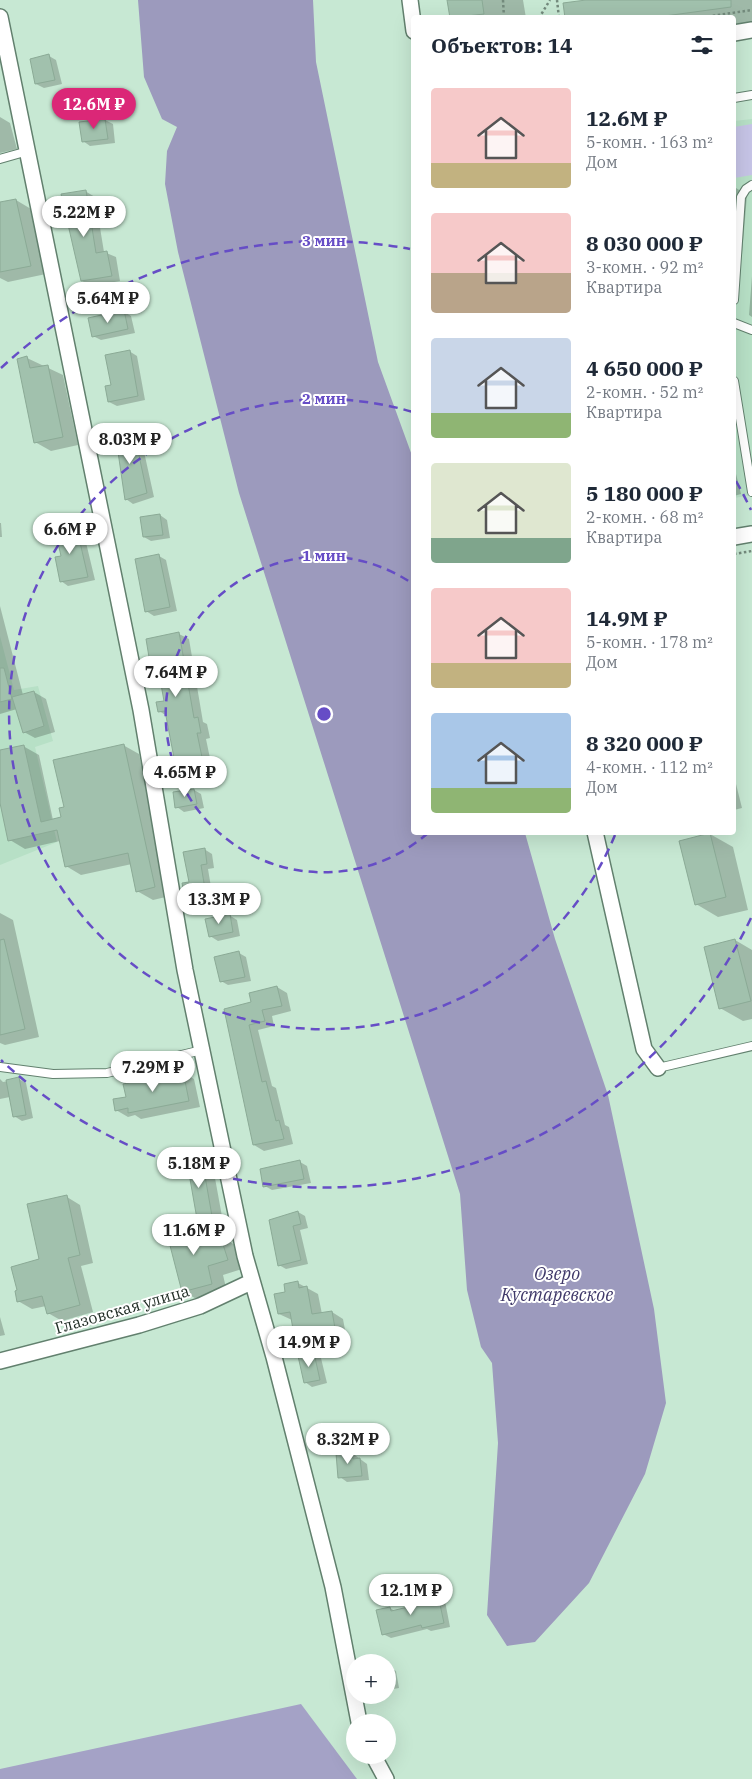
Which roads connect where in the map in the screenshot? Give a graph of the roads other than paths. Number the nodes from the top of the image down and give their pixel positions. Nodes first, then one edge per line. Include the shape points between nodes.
1 (410, 0) edge
2 (412, 15) edge
3 (0, 17) edge
4 (752, 30) edge
5 (736, 33) edge
6 (752, 96) edge
7 (736, 98) edge
8 (28, 151) junction
9 (0, 159) edge
10 (752, 185) edge
11 (736, 274) edge
12 (736, 324) edge
13 (752, 330) edge
14 (736, 393) edge
15 (752, 492) edge
16 (752, 534) edge
17 (736, 537) edge
18 (596, 835) edge
19 (752, 1046) edge
20 (202, 1050) junction
21 (0, 1066) edge
22 (658, 1068) joint
23 (251, 1282) junction
24 (0, 1361) edge
25 (357, 1714) edge
26 (378, 1764) edge
27 (386, 1779) edge

1 - 2 street
3 - 8 street
4 - 5 street
6 - 7 lane
8 - 9 lane
8 - 20 street via 141,710 185,970
10 - 11 lane via 742,197
12 - 13 lane
14 - 15 lane
16 - 17 street
18 - 22 street via 644,1049
19 - 22 lane
20 - 21 lane via 107,1073 53,1074
20 - 23 street
23 - 24 street, Глазовская улица via 200,1306
23 - 25 street via 274,1357 333,1587
26 - 27 street

